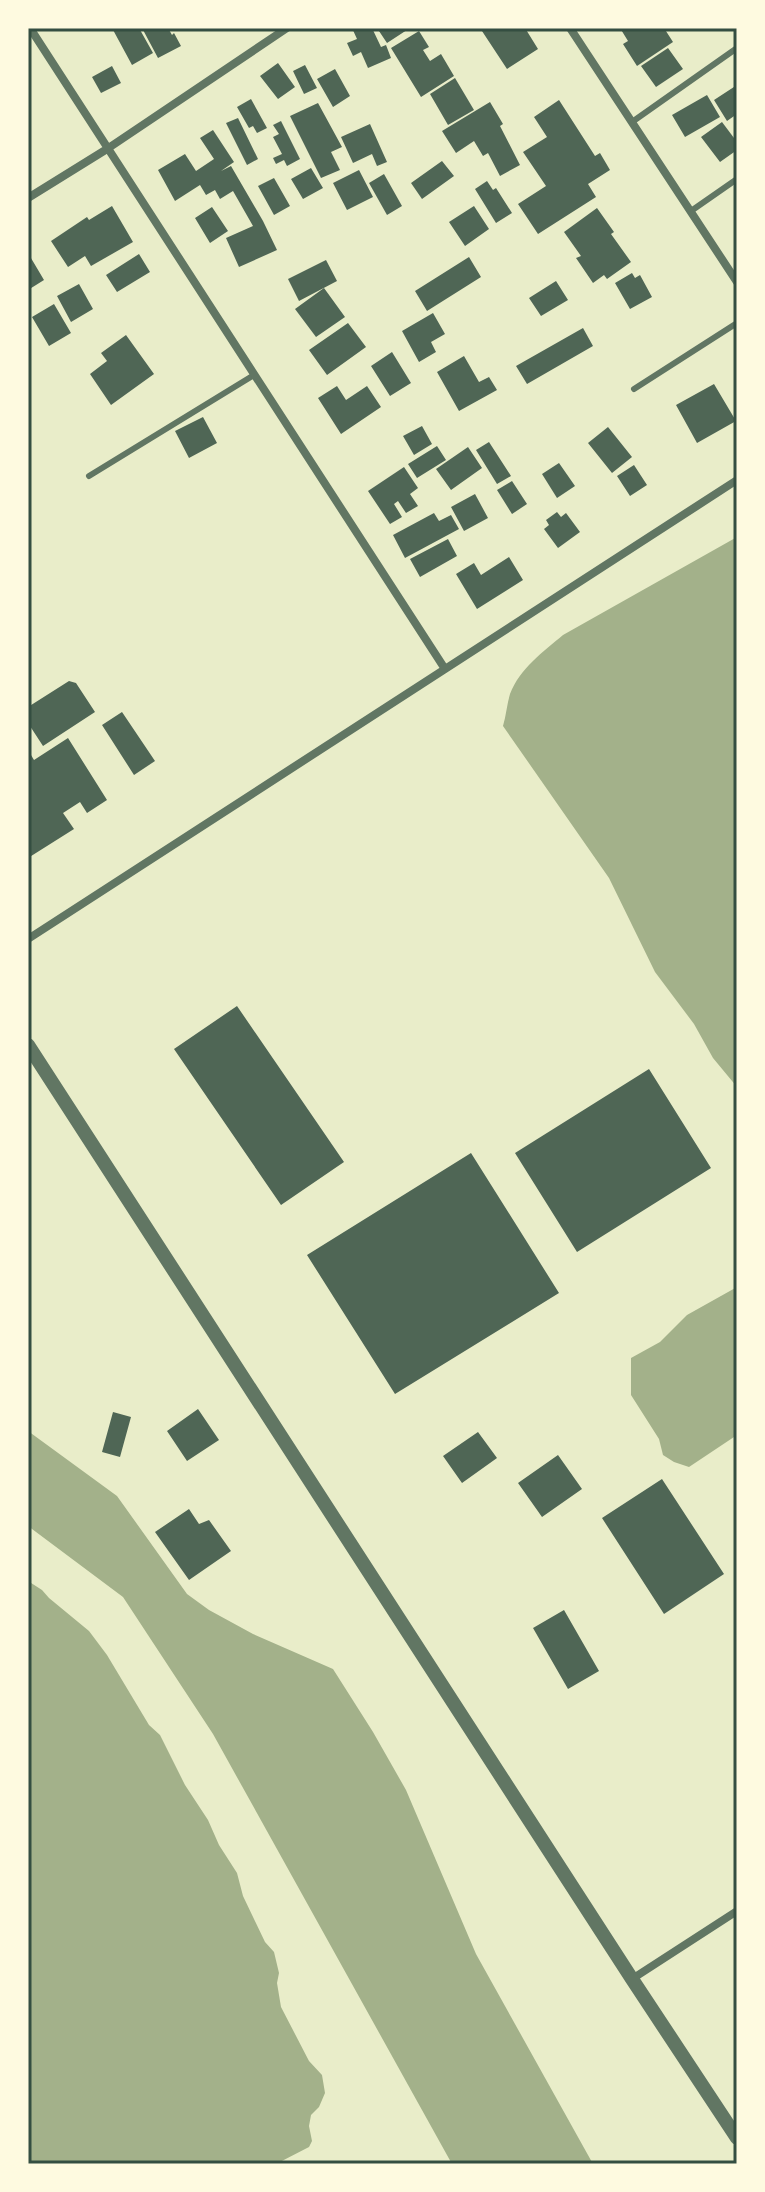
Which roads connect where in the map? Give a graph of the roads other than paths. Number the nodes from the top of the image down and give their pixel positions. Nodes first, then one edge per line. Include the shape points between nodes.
1 (30, 28) edge
2 (287, 28) edge
3 (570, 28) edge
4 (737, 48) edge
5 (632, 122) junction
6 (107, 149) junction
7 (737, 179) edge
8 (28, 198) edge
9 (691, 211) junction
10 (737, 282) edge
11 (737, 323) edge
12 (254, 375) junction
13 (634, 389) dead end
14 (89, 476) dead end
15 (737, 480) edge
16 (445, 669) junction
17 (28, 939) edge
18 (28, 1045) edge
19 (737, 1911) edge
20 (632, 1979) junction
21 (737, 2138) edge

1 - 6 street
2 - 6 street
3 - 5 street
4 - 5 lane
5 - 9 street
6 - 8 street
6 - 12 street
7 - 9 lane
9 - 10 street
11 - 13 lane
12 - 14 lane
12 - 16 street
15 - 16 street
16 - 17 street
18 - 20 street
19 - 20 street
20 - 21 street

